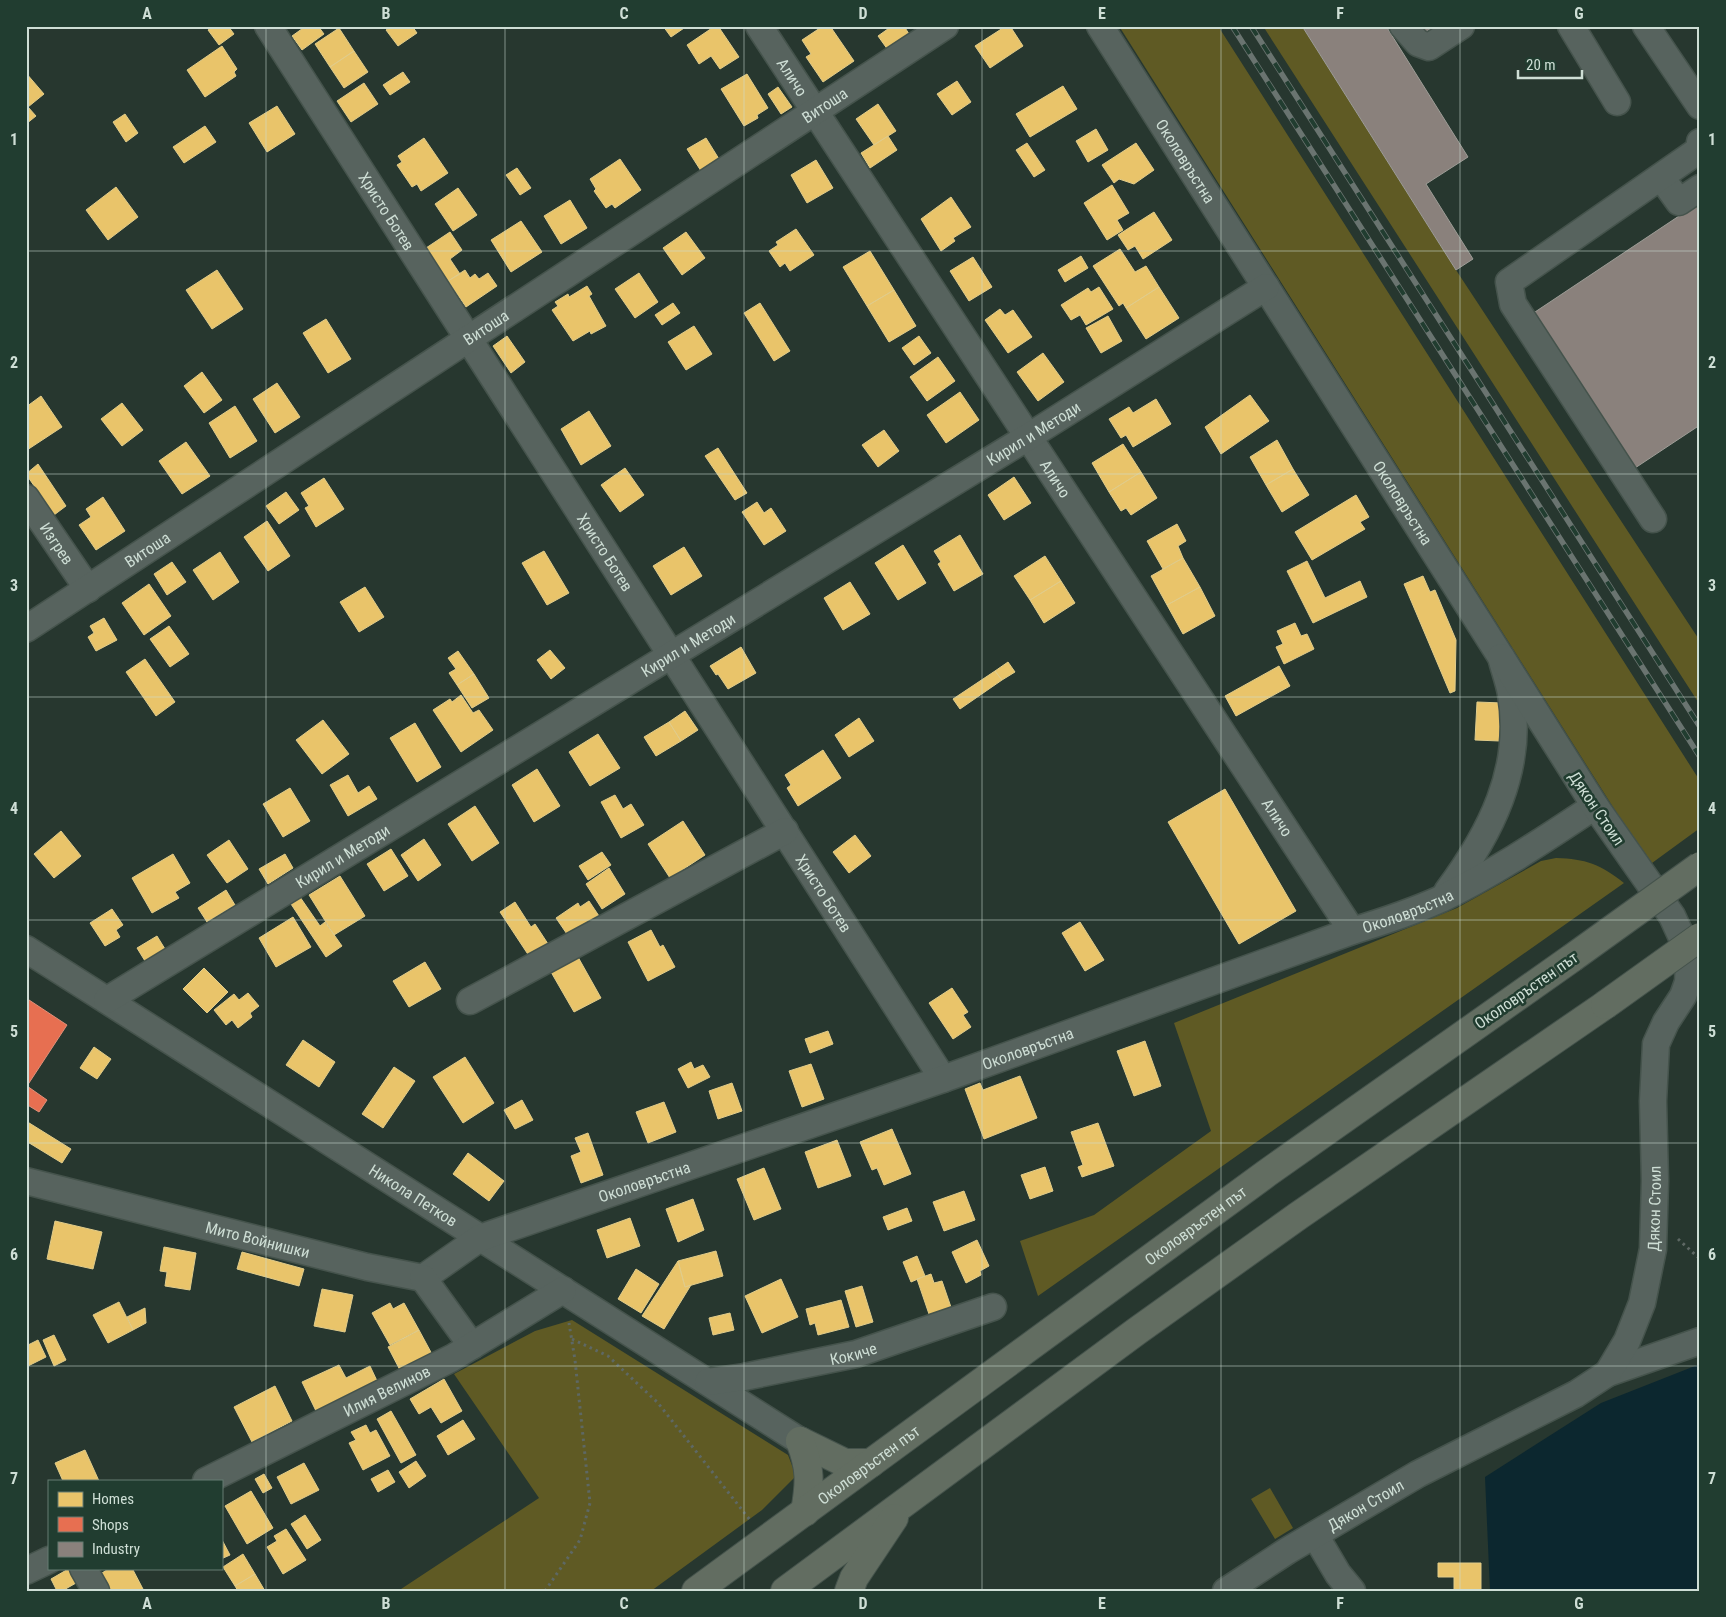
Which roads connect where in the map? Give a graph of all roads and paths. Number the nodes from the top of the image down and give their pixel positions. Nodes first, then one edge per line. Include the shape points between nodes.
1 (268, 26) edge
2 (758, 26) edge
3 (945, 26) edge
4 (1100, 26) edge
5 (1403, 26) edge
6 (1461, 26) edge
7 (1571, 26) edge
8 (1646, 26) edge
9 (1617, 102) dead end
10 (1700, 106) edge
11 (814, 114) junction
12 (1700, 142) edge
13 (1661, 177) junction
14 (1700, 188) edge
15 (1266, 286) junction
16 (468, 340) junction
17 (1028, 437) junction
18 (26, 498) edge
19 (1653, 519) dead end
20 (88, 589) junction
21 (26, 629) edge
22 (671, 654) junction
23 (1501, 657) junction
24 (1594, 806) junction
25 (785, 831) junction
26 (1700, 866) edge
27 (1442, 898) junction
28 (1352, 931) junction
29 (1700, 937) edge
30 (26, 949) edge
31 (107, 1000) junction
32 (470, 1001) dead end
33 (943, 1079) junction
34 (26, 1181) edge
35 (480, 1238) junction
36 (423, 1278) junction
37 (563, 1290) junction
38 (993, 1307) dead end
39 (572, 1338) junction
40 (1700, 1341) edge
41 (472, 1346) junction
42 (1608, 1373) junction
43 (708, 1382) junction
44 (800, 1442) junction
45 (871, 1462) junction
46 (208, 1480) edge
47 (904, 1502) junction
48 (805, 1512) junction
49 (750, 1520) dead end
50 (1315, 1535) junction
51 (48, 1560) edge
52 (84, 1570) edge
53 (26, 1571) edge
54 (96, 1591) edge
55 (545, 1591) edge
56 (696, 1591) edge
57 (785, 1591) edge
58 (849, 1591) edge
59 (1226, 1591) edge
60 (1352, 1591) edge

1 - 16 street, Христо Ботев
2 - 11 street, Аличо
3 - 11 street, Витоша
4 - 15 street, Околовръстна
5 - 6 street via 1418,43 1429,47
7 - 9 street
8 - 10 street
11 - 16 street, Витоша
11 - 17 street, Аличо
12 - 13 street via 1699,150
13 - 14 street via 1679,202
13 - 19 street via 1509,282 1513,304
15 - 17 street, Кирил и Методи
15 - 23 street, Околовръстна
16 - 20 street, Витоша
16 - 22 street, Христо Ботев
17 - 22 street, Кирил и Методи
17 - 28 street, Аличо
18 - 20 street, Изгрев
20 - 21 street, Витоша
22 - 25 street, Христо Ботев
22 - 31 street, Кирил и Методи
23 - 24 street, Дякон Стоил
23 - 27 street, Околовръстна via 1511,694 1513,726 1503,797 1489,829
24 - 27 street via 1486,875
24 - 42 street, Дякон Стоил via 1672,916 1689,963 1683,996 1656,1044 1653,1248 1642,1303 1627,1341
25 - 32 street
25 - 33 street, Христо Ботев
26 - 45 highway, Околовръстен път, bridge via 1267,1173
27 - 28 street, Околовръстна via 1401,916
28 - 33 street, Околовръстна
29 - 47 highway, bridge via 1282,1228
30 - 31 street, Никола Петков
31 - 35 street, Никола Петков
33 - 35 street, Околовръстна
34 - 36 street, Мито Войнишки via 367,1267
35 - 36 street
35 - 37 street, Никола Петков
36 - 41 street
37 - 39 path
37 - 41 street, Илия Велинов
37 - 43 street, Никола Петков
38 - 43 street, Кокиче via 856,1354
39 - 49 path via 608,1356 658,1403
39 - 55 path via 590,1502 580,1540
40 - 42 street
41 - 46 street, Илия Велинов
42 - 50 street, Дякон Стоил via 1576,1394 1418,1474
43 - 44 street, Никола Петков
44 - 45 highway via 845,1463
44 - 48 highway via 808,1461 810,1479
45 - 48 highway, Околовръстен път
47 - 57 highway
47 - 58 highway via 854,1578
48 - 56 highway, Околовръстен път
50 - 59 street, Дякон Стоил
50 - 60 street
51 - 53 street
52 - 54 street

